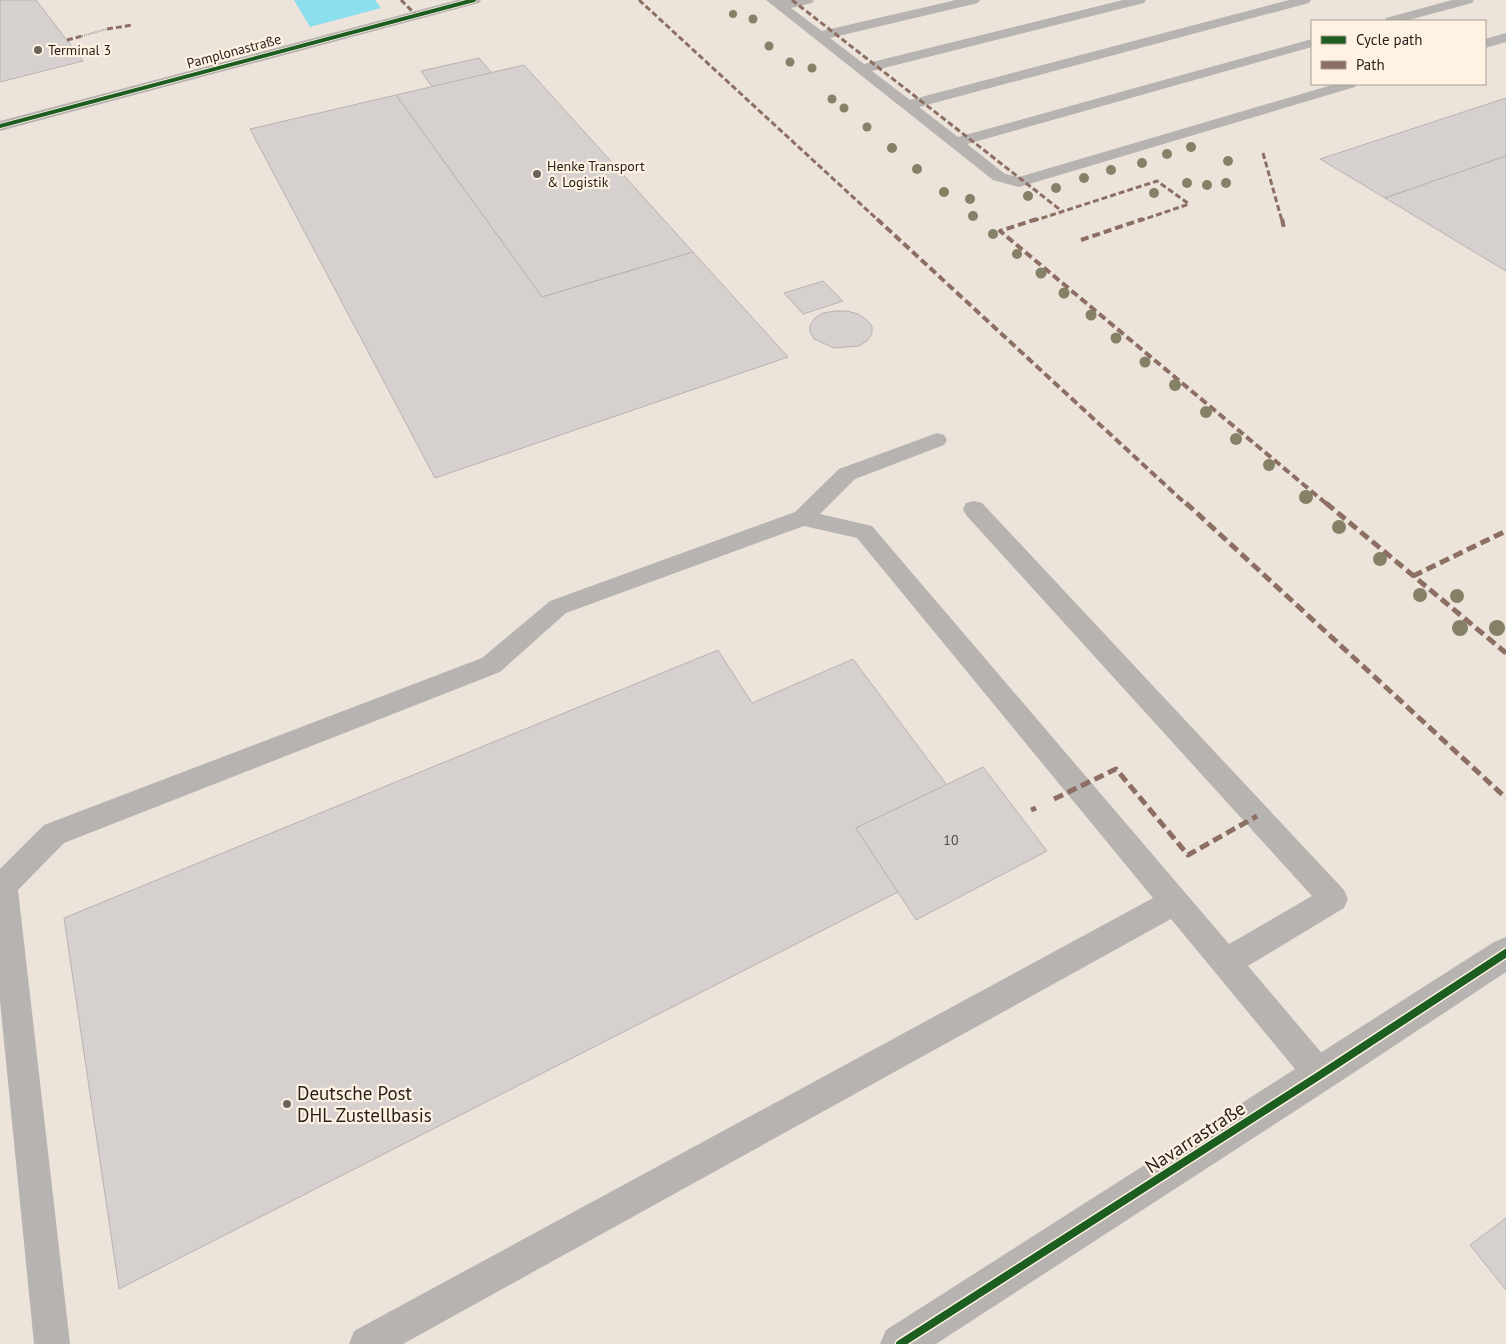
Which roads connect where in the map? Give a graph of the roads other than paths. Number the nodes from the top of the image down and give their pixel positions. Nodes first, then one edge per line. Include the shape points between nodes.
1 (474, 0) edge
2 (807, 0) edge
3 (973, 0) edge
4 (1139, 0) edge
5 (1304, 0) edge
6 (1467, 0) edge
7 (777, 3) edge
8 (1395, 20) edge
9 (819, 36) junction
10 (1506, 37) edge
11 (1311, 43) edge
12 (1486, 44) edge
13 (861, 69) junction
14 (1347, 85) edge
15 (907, 105) junction
16 (0, 126) edge
17 (957, 142) junction
18 (937, 440) dead end
19 (974, 509) dead end
20 (804, 518) junction
21 (1180, 909) junction
22 (1506, 953) edge
23 (1225, 963) junction
24 (1320, 1075) junction
25 (52, 1344) edge
26 (367, 1344) edge
27 (900, 1344) edge

1 - 16 street, Pamplonastraße
2 - 7 lane
3 - 9 lane
4 - 13 lane
5 - 15 lane
6 - 8 lane
7 - 9 lane
9 - 13 lane
10 - 12 lane
11 - 17 lane
13 - 15 lane
14 - 17 lane via 1019,182 1000,177
15 - 17 lane
18 - 20 lane via 846,474
19 - 23 lane via 1334,899
20 - 21 lane via 864,532
20 - 25 lane via 558,607 491,665 54,834 3,885
21 - 23 lane
21 - 26 lane
22 - 24 street, Navarrastraße
23 - 24 lane
24 - 27 street, Navarrastraße

